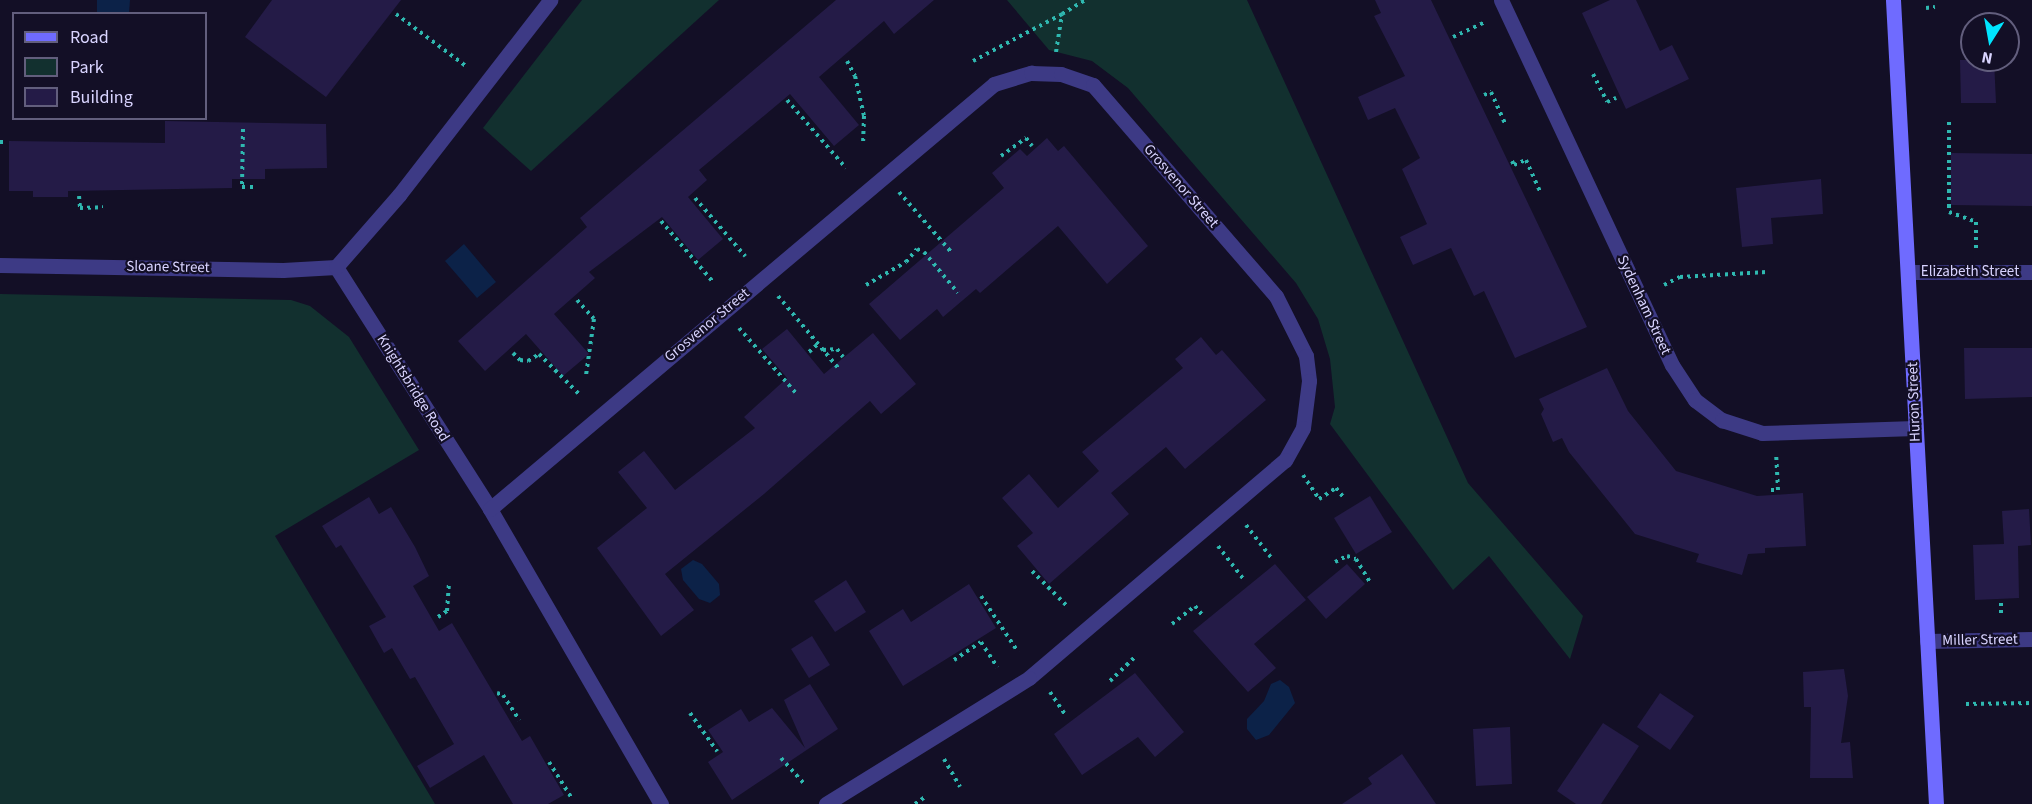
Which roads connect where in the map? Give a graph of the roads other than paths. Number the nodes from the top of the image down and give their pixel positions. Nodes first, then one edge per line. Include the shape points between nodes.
1 (550, 0) edge
2 (1501, 0) edge
3 (1893, 0) edge
4 (0, 265) edge
5 (336, 267) junction
6 (1909, 272) junction
7 (2032, 272) edge
8 (1915, 428) junction
9 (489, 509) junction
10 (2032, 639) edge
11 (1927, 641) junction
12 (661, 804) edge
13 (826, 804) edge
14 (1936, 804) edge

1 - 5 street via 399,195
2 - 8 street, Sydenham Street via 1672,365 1695,400 1722,420 1762,433
3 - 6 main road, Huron Street
4 - 5 street, Sloane Street via 283,270
5 - 9 street, Knightsbridge Road
6 - 7 street, Elizabeth Street
6 - 8 main road, Huron Street
8 - 11 main road, Huron Street
9 - 12 street, Knightsbridge Road
9 - 13 street, Grosvenor Street via 994,84 1011,76 1053,74 1094,85 1276,296 1306,356 1309,381 1303,428 1285,460 1029,678
10 - 11 street, Miller Street
11 - 14 main road, Huron Street

